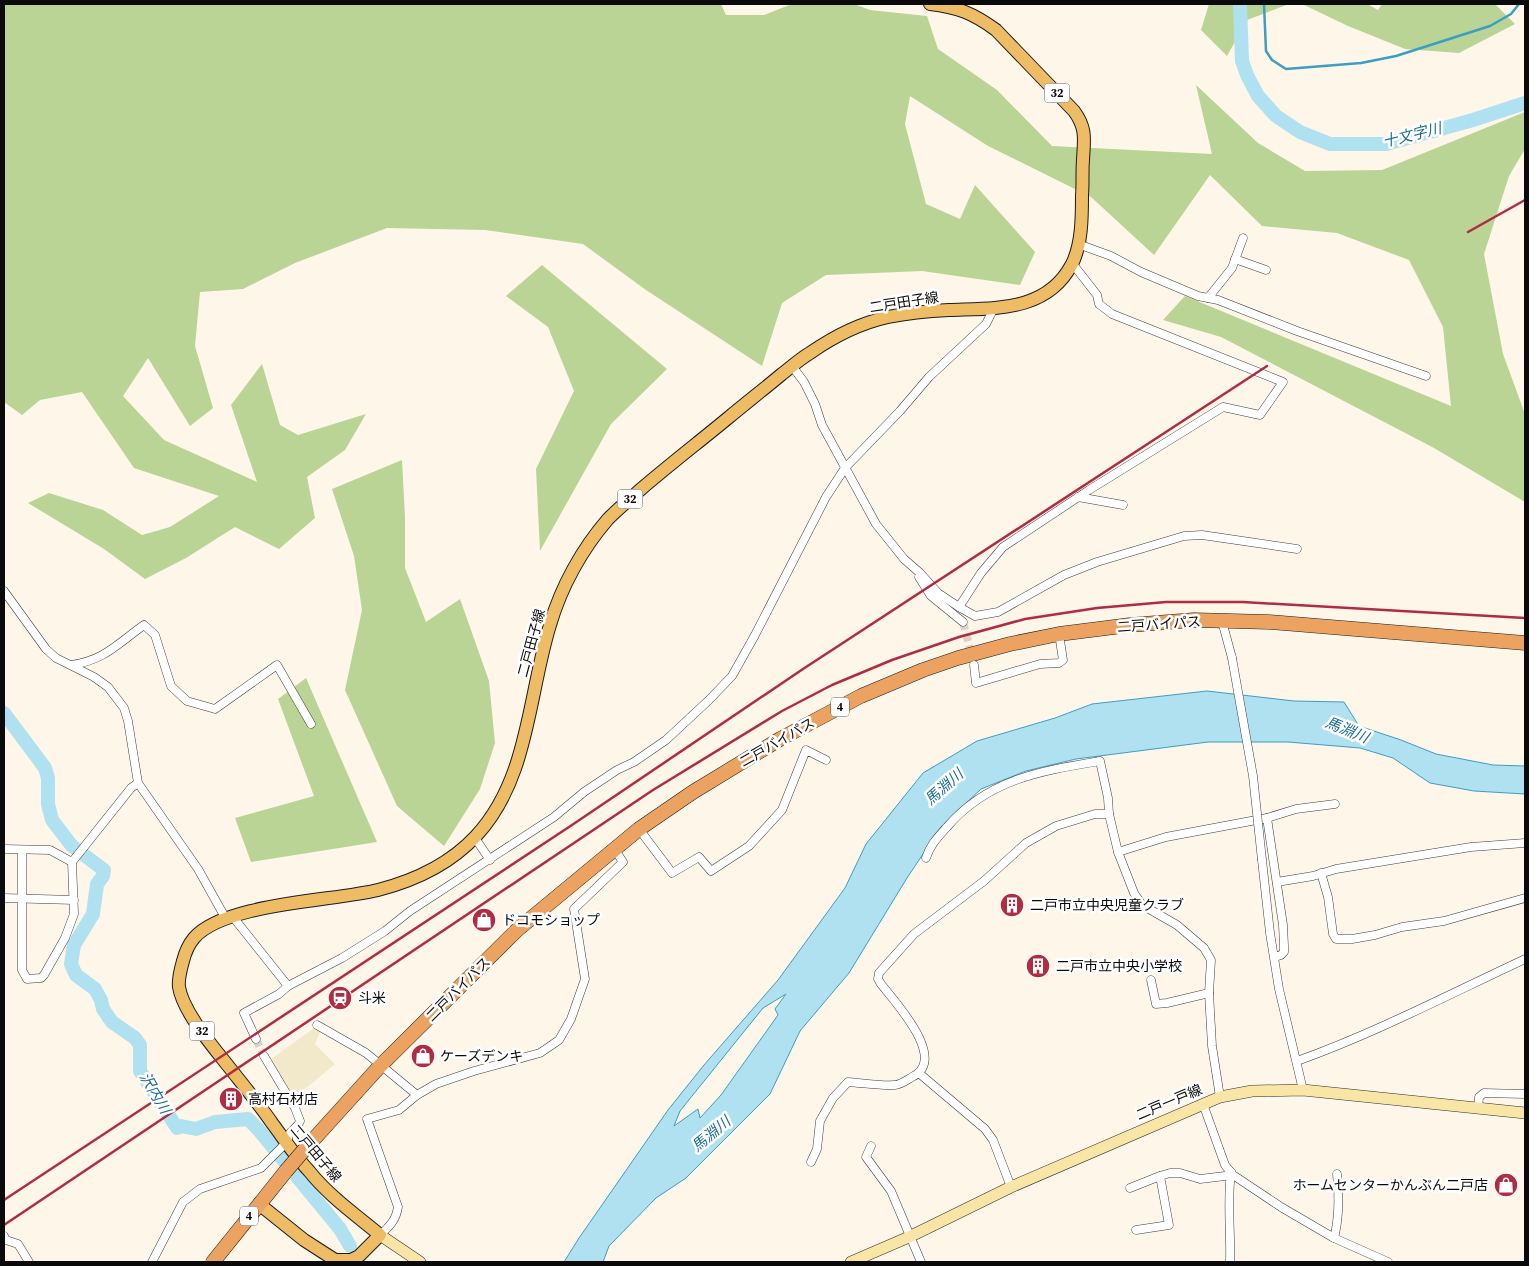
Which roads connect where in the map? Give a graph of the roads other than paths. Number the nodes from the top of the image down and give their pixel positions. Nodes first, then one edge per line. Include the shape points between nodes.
1 (930, 4) edge
2 (1243, 238) dead end
3 (1078, 244) junction
4 (1235, 259) junction
5 (1072, 263) junction
6 (1266, 270) dead end
7 (1208, 298) junction
8 (994, 308) junction
9 (792, 366) junction
10 (1426, 376) dead end
11 (845, 468) junction
12 (1078, 497) junction
13 (1124, 506) dead end
14 (1297, 549) dead end
15 (912, 567) junction
16 (4, 591) edge
17 (959, 607) junction
18 (1222, 621) junction
19 (963, 622) tunnel mouth
20 (1059, 634) junction
21 (1525, 643) edge
22 (71, 665) junction
23 (974, 665) tunnel mouth
24 (310, 724) dead end
25 (826, 760) dead end
26 (138, 783) junction
27 (1335, 804) dead end
28 (1108, 814) junction
29 (1267, 818) junction
30 (639, 829) junction
31 (475, 838) junction
32 (1525, 843) edge
33 (4, 849) edge
34 (22, 850) junction
35 (614, 850) junction
36 (1118, 852) junction
37 (926, 858) dead end
38 (490, 860) junction
39 (72, 861) junction
40 (1322, 873) junction
41 (1277, 882) junction
42 (4, 898) edge
43 (1525, 898) edge
44 (23, 899) junction
45 (74, 900) junction
46 (230, 918) junction
47 (1275, 957) junction
48 (1525, 959) edge
49 (1152, 980) dead end
50 (288, 986) junction
51 (1209, 993) junction
52 (317, 1025) dead end
53 (256, 1039) tunnel mouth
54 (264, 1056) tunnel mouth
55 (1297, 1061) junction
56 (380, 1066) junction
57 (920, 1074) junction
58 (1303, 1090) junction
59 (1525, 1094) edge
60 (417, 1095) junction
61 (1220, 1097) junction
62 (1203, 1104) junction
63 (1478, 1109) junction
64 (1525, 1113) edge
65 (286, 1143) junction
66 (871, 1146) dead end
67 (811, 1162) dead end
68 (1231, 1172) junction
69 (1337, 1174) dead end
70 (1160, 1176) junction
71 (1011, 1187) junction
72 (1130, 1188) dead end
73 (260, 1204) junction
74 (1136, 1230) dead end
75 (380, 1235) junction
76 (4, 1236) edge
77 (909, 1237) junction
78 (1334, 1238) junction
79 (1367, 1258) edge
80 (29, 1262) edge
81 (152, 1262) edge
82 (213, 1262) edge
83 (420, 1262) edge
84 (851, 1262) edge
85 (921, 1262) edge
86 (1230, 1262) edge
87 (1388, 1262) edge

1 - 3 main road, 二戸田子線 / 32 via 962,9 996,30 1081,121 1085,139
2 - 4 street
3 - 5 main road, 二戸田子線 / 32
3 - 7 street via 1170,285
4 - 6 street
4 - 7 street via 1232,268
5 - 8 main road, 二戸田子線 / 32 via 1059,282 1044,295 1029,302
5 - 12 street via 1097,295 1099,304 1112,314 1283,382 1260,415 1223,408
7 - 10 street
8 - 9 main road, 二戸田子線 / 32 via 886,317 836,337
8 - 11 street via 986,324 929,377
9 - 11 street via 808,390
9 - 31 main road, 二戸田子線 / 32 via 678,457 611,516 596,534 558,602 523,742 507,790
11 - 15 street via 876,524
11 - 38 street via 826,497 732,676 666,740 584,792 554,817
12 - 13 street
12 - 17 street via 1003,548 981,573
14 - 17 street via 1202,535 1184,536 1064,575 998,612 976,616
15 - 17 street via 938,593
15 - 19 street via 931,596
16 - 22 street via 46,649
18 - 20 highway, 二戸バイパス / 4 via 1130,625
18 - 21 highway, 二戸バイパス / 4
18 - 47 street, bridge via 1232,658 1253,776
20 - 23 street via 1063,660 1059,663 1040,664 976,683
20 - 30 highway, 二戸バイパス / 4 via 958,658 861,696 772,743
22 - 24 street via 98,659 144,625 155,635 171,686 187,701 215,709 277,665
22 - 26 street via 108,687 124,708
25 - 30 street via 806,750 782,810 749,846 711,871 699,857 672,873
26 - 39 street
26 - 46 street
27 - 29 street
28 - 36 street
28 - 37 street via 1100,761 1055,768 1005,783 981,796 954,818 930,847
28 - 57 street via 1095,814 1056,826 1026,843 984,881 914,934 878,973 881,984 919,1037 924,1067
29 - 36 street via 1166,837
29 - 41 street
30 - 35 highway, 二戸バイパス / 4
31 - 38 street
31 - 46 main road, 二戸田子線 / 32 via 432,870 404,883
32 - 40 street via 1471,847 1336,868
33 - 34 street
34 - 39 street via 50,850
34 - 44 street
35 - 56 highway, 二戸バイパス / 4 via 517,930
35 - 60 street via 623,862 574,909 585,979 571,1019 559,1040 540,1053 474,1071 436,1084
36 - 51 street via 1142,905 1177,925 1208,954 1211,960
38 - 50 street via 342,958
39 - 45 street
40 - 41 street
40 - 43 street via 1336,939 1352,939 1444,921
41 - 47 street via 1284,952
42 - 44 street
44 - 45 street
44 - 45 street via 22,970 27,979 44,975 65,938 74,914
46 - 50 street
46 - 65 main road, 二戸田子線 / 32 via 194,938 181,966 179,987 187,1007 208,1040
47 - 55 street
48 - 55 street via 1346,1042
49 - 51 street via 1156,1004
50 - 53 street via 244,1013
51 - 61 street via 1212,1046
52 - 56 street via 366,1053
54 - 65 street via 300,1121
55 - 58 street
56 - 60 street
56 - 73 highway, 二戸バイパス / 4, bridge
57 - 67 street via 896,1085 848,1082 833,1098 820,1121 817,1149
57 - 71 street via 985,1130 993,1140
58 - 61 main road, 二戸一戸線
58 - 63 main road, 二戸一戸線
59 - 63 street via 1484,1093 1479,1097
60 - 75 street via 399,1110 367,1119 398,1208 392,1224
61 - 62 main road, 二戸一戸線
62 - 68 street via 1225,1165
62 - 71 main road, 二戸一戸線
63 - 64 main road, 二戸一戸線
65 - 75 main road, 二戸田子線 / 32 via 311,1175
65 - 81 street via 261,1168 192,1194 183,1202
66 - 77 street via 866,1157 891,1191
68 - 70 street via 1225,1176 1200,1179 1180,1173
68 - 78 street
68 - 86 street
69 - 78 street
70 - 72 street
70 - 74 street via 1169,1225
71 - 77 main road, 二戸一戸線
73 - 75 main road via 304,1240 335,1260 359,1256
73 - 82 highway, 二戸バイパス / 4
75 - 83 main road
76 - 80 street via 18,1244
77 - 84 main road, 二戸一戸線
77 - 85 street
78 - 79 street
79 - 87 street

